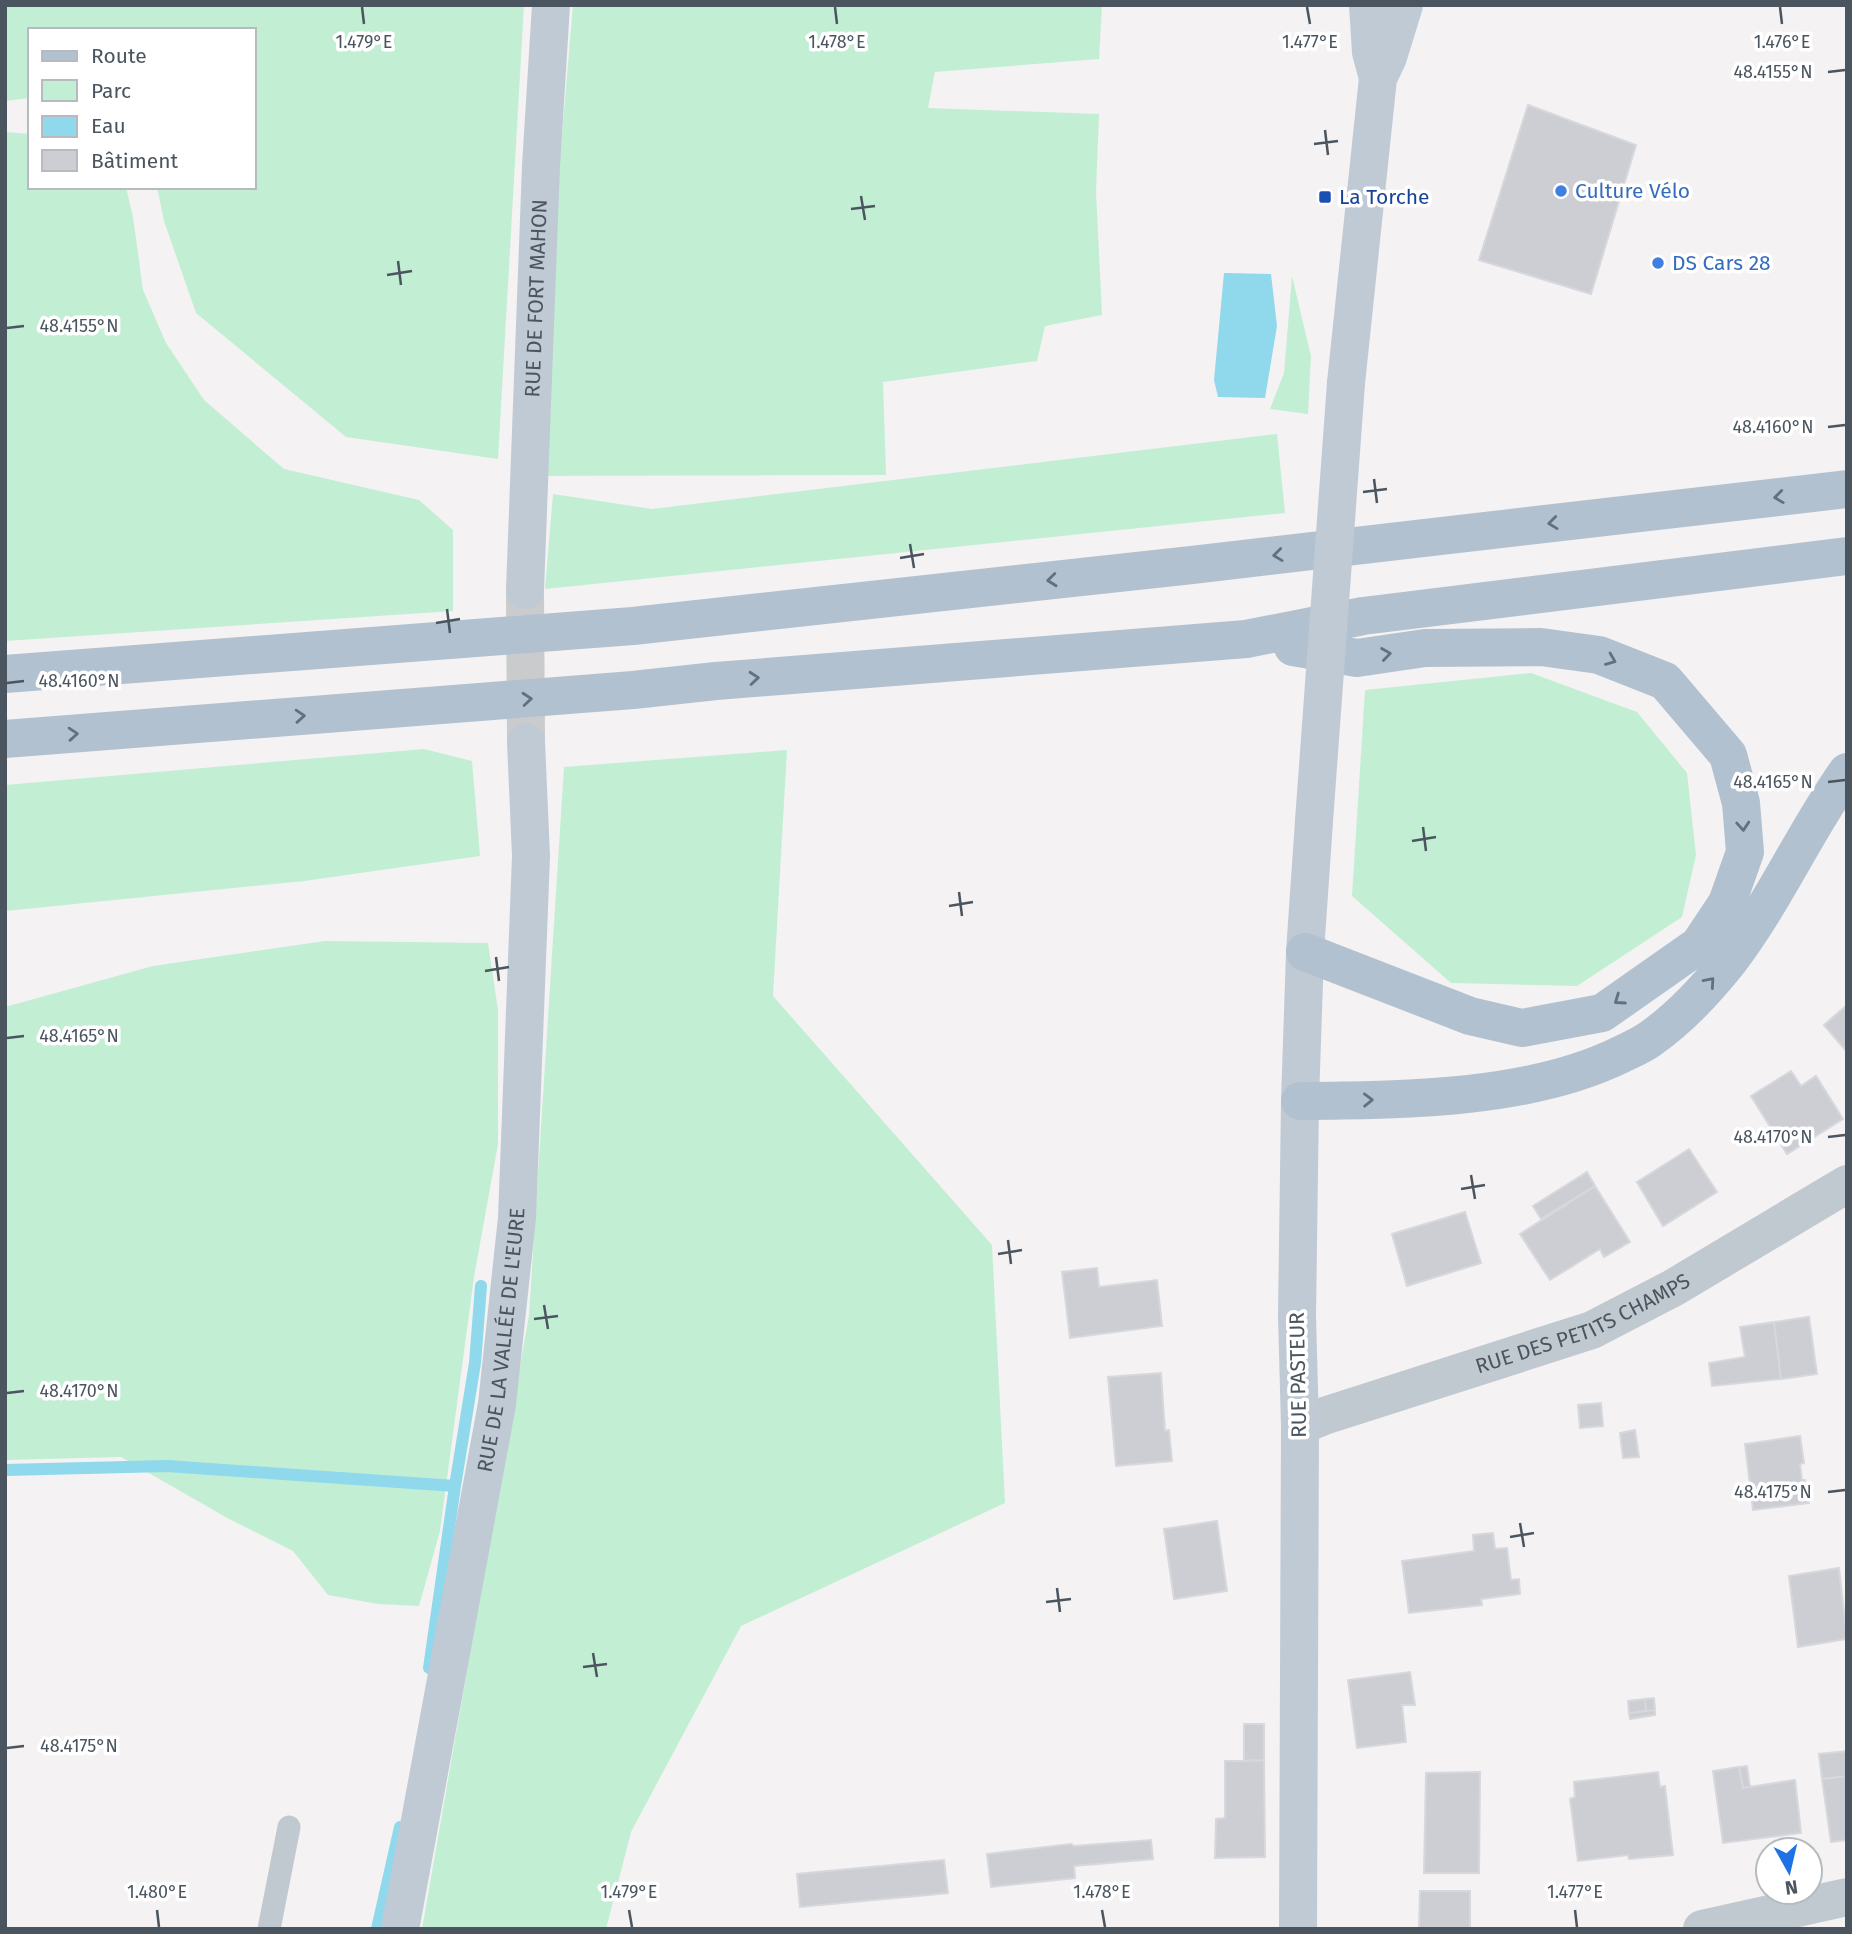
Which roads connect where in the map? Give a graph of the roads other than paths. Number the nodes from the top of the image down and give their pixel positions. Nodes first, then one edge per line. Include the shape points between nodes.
1 (551, 5) edge
2 (1368, 5) edge
3 (1404, 5) edge
4 (1378, 78) junction
5 (1847, 489) edge
6 (1847, 556) edge
7 (525, 590) tunnel mouth
8 (1246, 639) junction
9 (5, 674) edge
10 (5, 739) edge
11 (526, 742) tunnel mouth
12 (1847, 772) edge
13 (1304, 952) junction
14 (1300, 1101) junction
15 (1847, 1184) edge
16 (1300, 1426) junction
17 (289, 1827) dead end
18 (1847, 1898) edge
19 (270, 1929) edge
20 (400, 1929) edge
21 (1298, 1929) edge
22 (1702, 1929) edge

1 - 7 street, RUE DE FORT MAHON
2 - 4 street
3 - 4 street
4 - 13 street, RUE PASTEUR, bridge via 1346,383
5 -> 9 main road via 633,626
6 - 8 main road via 1363,616
10 -> 8 main road
8 -> 13 main road via 1357,658 1425,648 1541,647 1599,655 1665,681 1728,755 1741,803 1745,852 1727,903 1699,945 1602,1013 1522,1028 1470,1016
11 - 20 street, RUE DE LA VALLÉE DE L'EURE via 531,856 514,1244 496,1404
14 -> 12 main road via 1395,1100 1534,1083 1598,1066 1649,1041 1686,1010 1729,960
13 - 14 street, RUE PASTEUR
14 - 16 street, RUE PASTEUR
15 - 16 street, RUE DES PETITS CHAMPS via 1673,1288 1592,1330
16 - 21 street, RUE PASTEUR
17 - 19 lane
18 - 22 street

